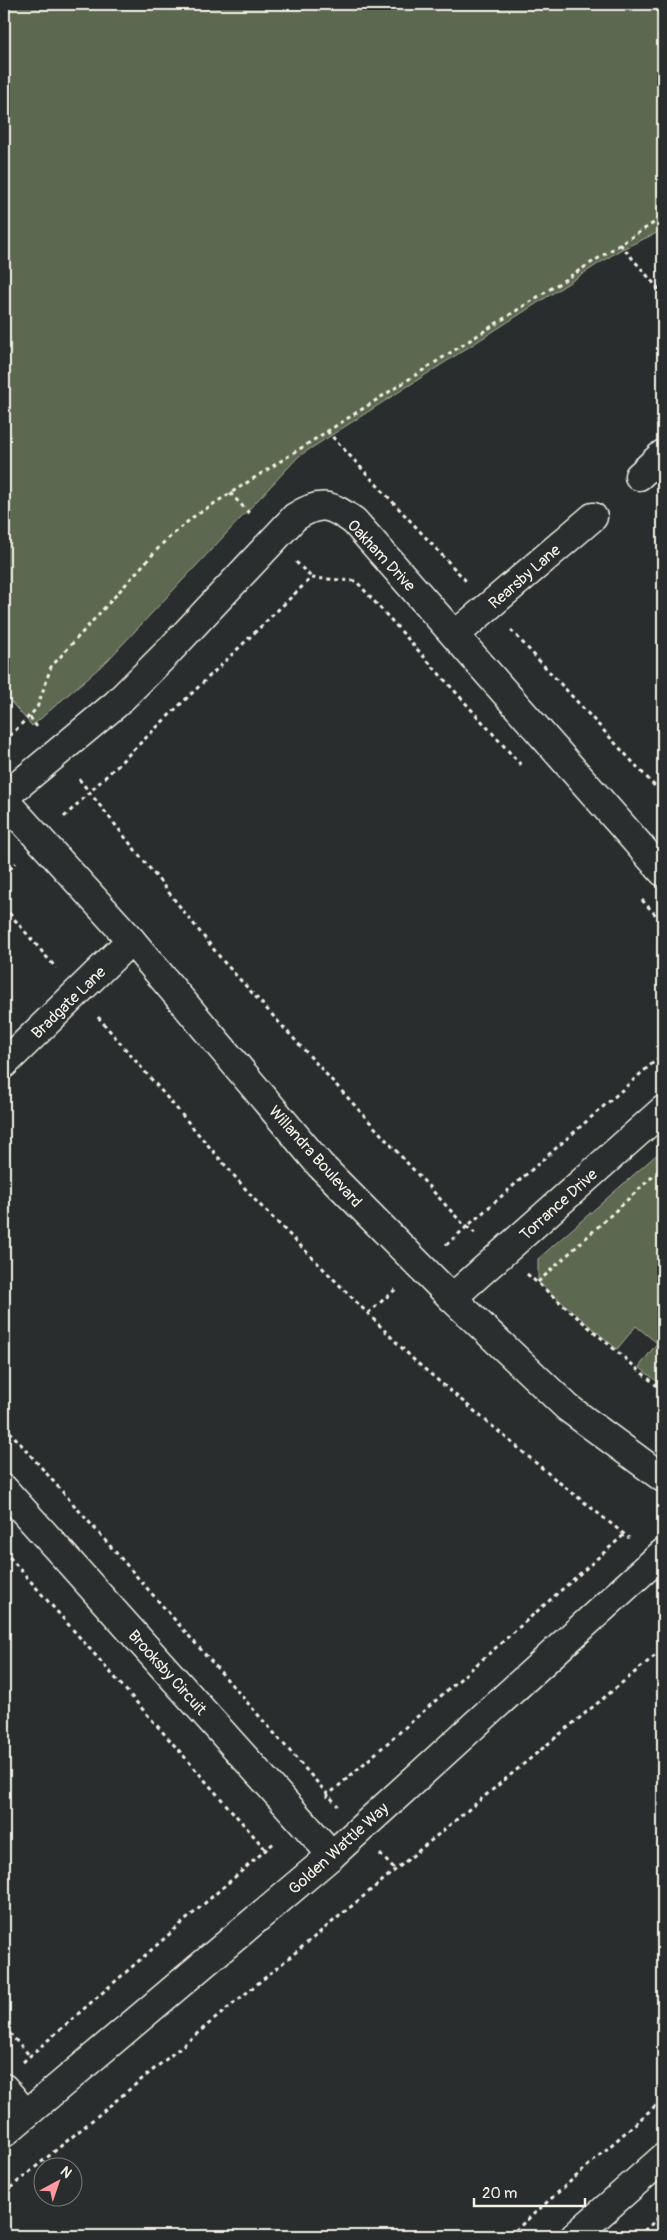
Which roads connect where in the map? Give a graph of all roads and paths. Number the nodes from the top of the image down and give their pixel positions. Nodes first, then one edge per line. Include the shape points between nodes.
1 (663, 217) edge
2 (620, 244) junction
3 (663, 294) edge
4 (663, 454) edge
5 (639, 476) dead end
6 (593, 517) dead end
7 (455, 635) junction
8 (30, 717) junction
9 (4, 742) edge
10 (58, 752) junction
11 (523, 767) dead end
12 (89, 792) junction
13 (4, 798) edge
14 (40, 840) junction
15 (663, 872) edge
16 (4, 875) edge
17 (636, 894) dead end
18 (4, 907) edge
19 (663, 923) edge
20 (132, 940) junction
21 (77, 992) junction
22 (663, 1054) edge
23 (4, 1064) edge
24 (663, 1110) edge
25 (663, 1168) edge
26 (466, 1227) junction
27 (501, 1254) junction
28 (421, 1266) junction
29 (538, 1282) junction
30 (452, 1298) junction
31 (368, 1313) junction
32 (663, 1391) edge
33 (4, 1425) edge
34 (663, 1478) edge
35 (4, 1489) edge
36 (4, 1551) edge
37 (660, 1556) edge
38 (663, 1649) edge
39 (360, 1830) junction
40 (266, 1850) dead end
41 (332, 1855) junction
42 (395, 1870) junction
43 (4, 2028) edge
44 (30, 2056) dead end
45 (4, 2088) edge
46 (663, 2099) edge
47 (26, 2114) junction
48 (4, 2133) edge
49 (663, 2158) edge
50 (4, 2193) edge
51 (663, 2214) edge
52 (509, 2236) edge
53 (575, 2236) edge
54 (638, 2236) edge

1 - 2 path
2 - 3 path
2 - 8 path via 193,517 163,543 51,667 37,708
4 - 5 street
6 - 7 street, Rearsby Lane
7 - 10 street, Oakham Drive via 354,521 336,508 309,508 295,517 116,704
7 - 15 street, Oakham Drive
8 - 9 path
8 - 10 path
10 - 12 path
10 - 13 street, Oakham Drive
11 - 12 path via 356,581 311,578
12 - 14 path
12 - 26 path via 223,960
13 - 14 street, Willandra Boulevard
14 - 16 path
14 - 20 street, Willandra Boulevard
17 - 19 path
18 - 21 path
20 - 21 street, Bradgate Lane
20 - 28 street, Willandra Boulevard via 320,1165
21 - 23 street, Bradgate Lane
21 - 31 path via 255,1200
22 - 26 path
24 - 27 street, Torrance Drive
25 - 29 path
26 - 27 path
26 - 28 path
27 - 29 path
27 - 30 street, Torrance Drive
28 - 30 street, Willandra Boulevard
28 - 31 path
29 - 32 path
30 - 34 street, Willandra Boulevard via 568,1408
31 - 37 path via 414,1361 556,1479
33 - 39 path
35 - 41 street, Brooksby Circuit
36 - 40 path
37 - 39 street, Golden Wattle Way
38 - 42 path
39 - 41 street, Golden Wattle Way
39 - 42 path
41 - 47 street, Golden Wattle Way
42 - 50 path
43 - 44 path
45 - 47 street
46 - 52 path
47 - 48 street, Golden Wattle Way
49 - 53 street
51 - 54 path

